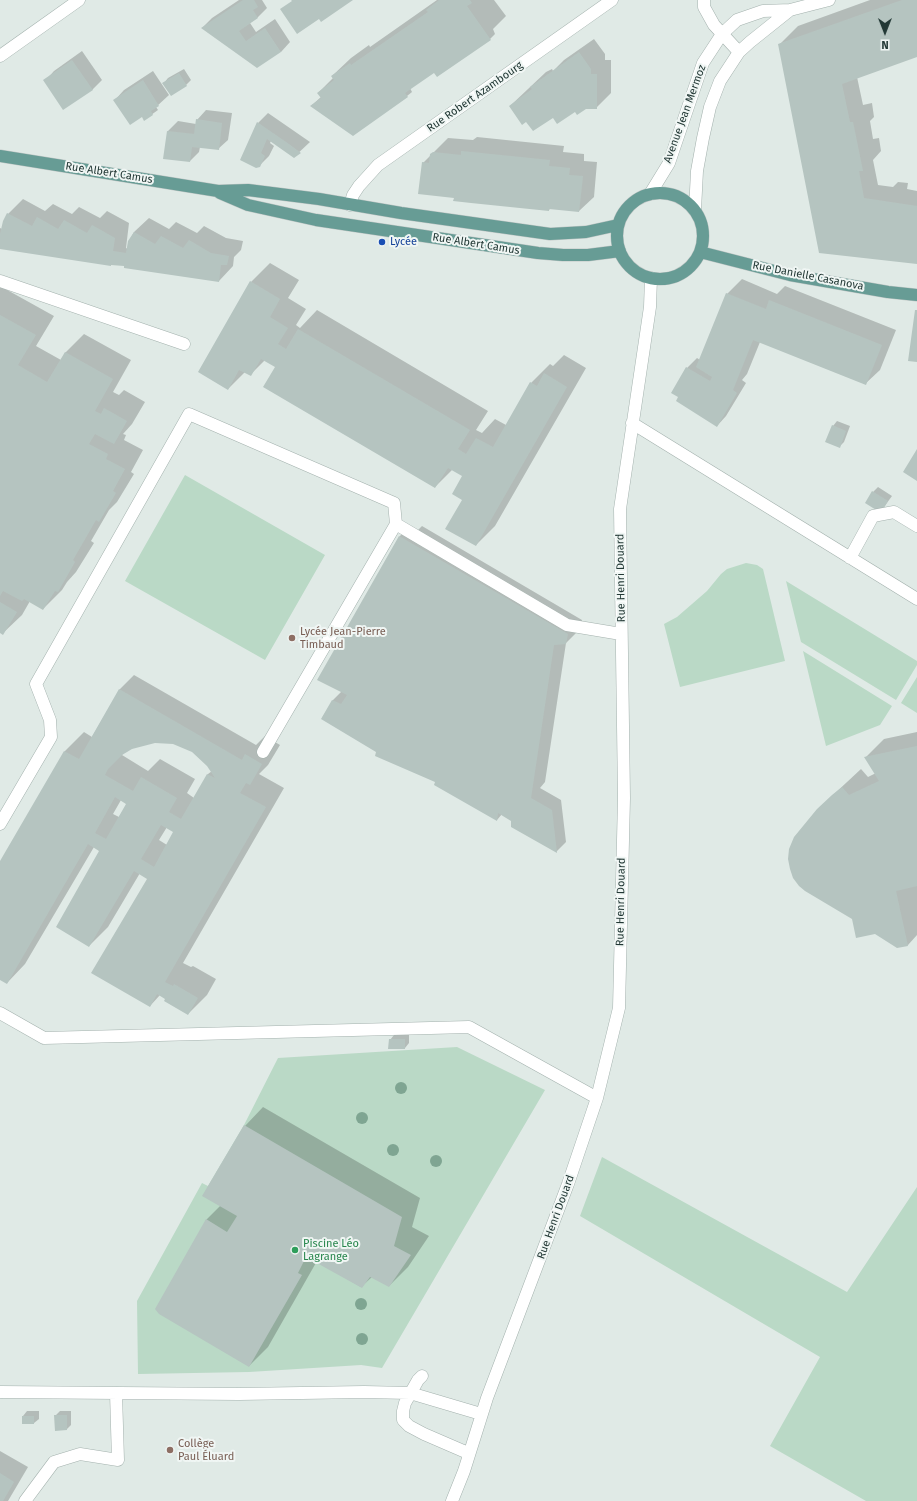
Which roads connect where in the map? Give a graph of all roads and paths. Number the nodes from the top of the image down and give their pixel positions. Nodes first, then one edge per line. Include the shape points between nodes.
1 (79, 0) edge
2 (612, 0) edge
3 (704, 0) edge
4 (828, 0) edge
5 (790, 10) junction
6 (722, 34) junction
7 (739, 52) junction
8 (0, 56) edge
9 (0, 156) edge
10 (218, 191) junction
11 (650, 194) junction
12 (350, 205) junction
13 (695, 210) junction
14 (618, 225) junction
15 (620, 251) junction
16 (700, 252) junction
17 (652, 278) junction
18 (0, 281) edge
19 (917, 295) edge
20 (184, 344) dead end
21 (632, 424) junction
22 (396, 524) junction
23 (917, 526) edge
24 (850, 558) junction
25 (917, 599) edge
26 (621, 634) junction
27 (263, 752) dead end
28 (0, 824) edge
29 (0, 1013) edge
30 (596, 1098) junction
31 (422, 1376) dead end
32 (0, 1392) edge
33 (116, 1392) junction
34 (410, 1393) junction
35 (482, 1414) junction
36 (468, 1453) junction
37 (24, 1501) edge
38 (452, 1501) edge

1 - 8 street
2 - 12 street, Rue Robert Azambourg via 378,165 359,186
3 - 6 street via 704,7
4 - 5 street
5 - 6 street, Avenue Jean Mermoz via 763,11 737,20
5 - 7 street, Avenue Jean Mermoz
6 - 7 street
6 - 11 street, Avenue Jean Mermoz via 703,63 668,163
7 - 13 street, Avenue Jean Mermoz via 720,81 710,108 697,171
9 - 10 main road, Rue Albert Camus
10 - 12 main road, Rue Albert Camus via 248,190
10 - 15 main road, Rue Albert Camus via 248,205 316,220 530,252 588,255
11 - 13 main road via 675,196
11 - 14 main road via 630,205 622,214
12 - 14 main road, Rue Albert Camus via 550,234 586,232
13 - 16 main road via 703,231
14 - 15 main road
15 - 17 main road via 627,263 638,273
16 - 17 main road via 694,262 675,276
16 - 19 main road, Rue Danielle Casanova via 790,275
17 - 21 street, Rue Henri Douard
18 - 20 street
21 - 24 street
21 - 26 street, Rue Henri Douard via 620,509
22 - 26 street via 568,625
22 - 27 street
22 - 28 street via 394,503 189,414 36,684 50,720 51,737
23 - 24 street via 894,512 873,516
24 - 25 street
26 - 30 street, Rue Henri Douard via 624,798 619,1008
29 - 30 street via 44,1038 469,1027
30 - 35 street, Rue Henri Douard via 568,1184
31 - 34 street
32 - 33 street
33 - 34 street
33 - 37 street via 118,1460 80,1454 54,1462
34 - 35 street
34 - 36 street via 403,1410 403,1420 424,1434
35 - 36 street, Rue Henri Douard
36 - 38 street, Rue Henri Douard

